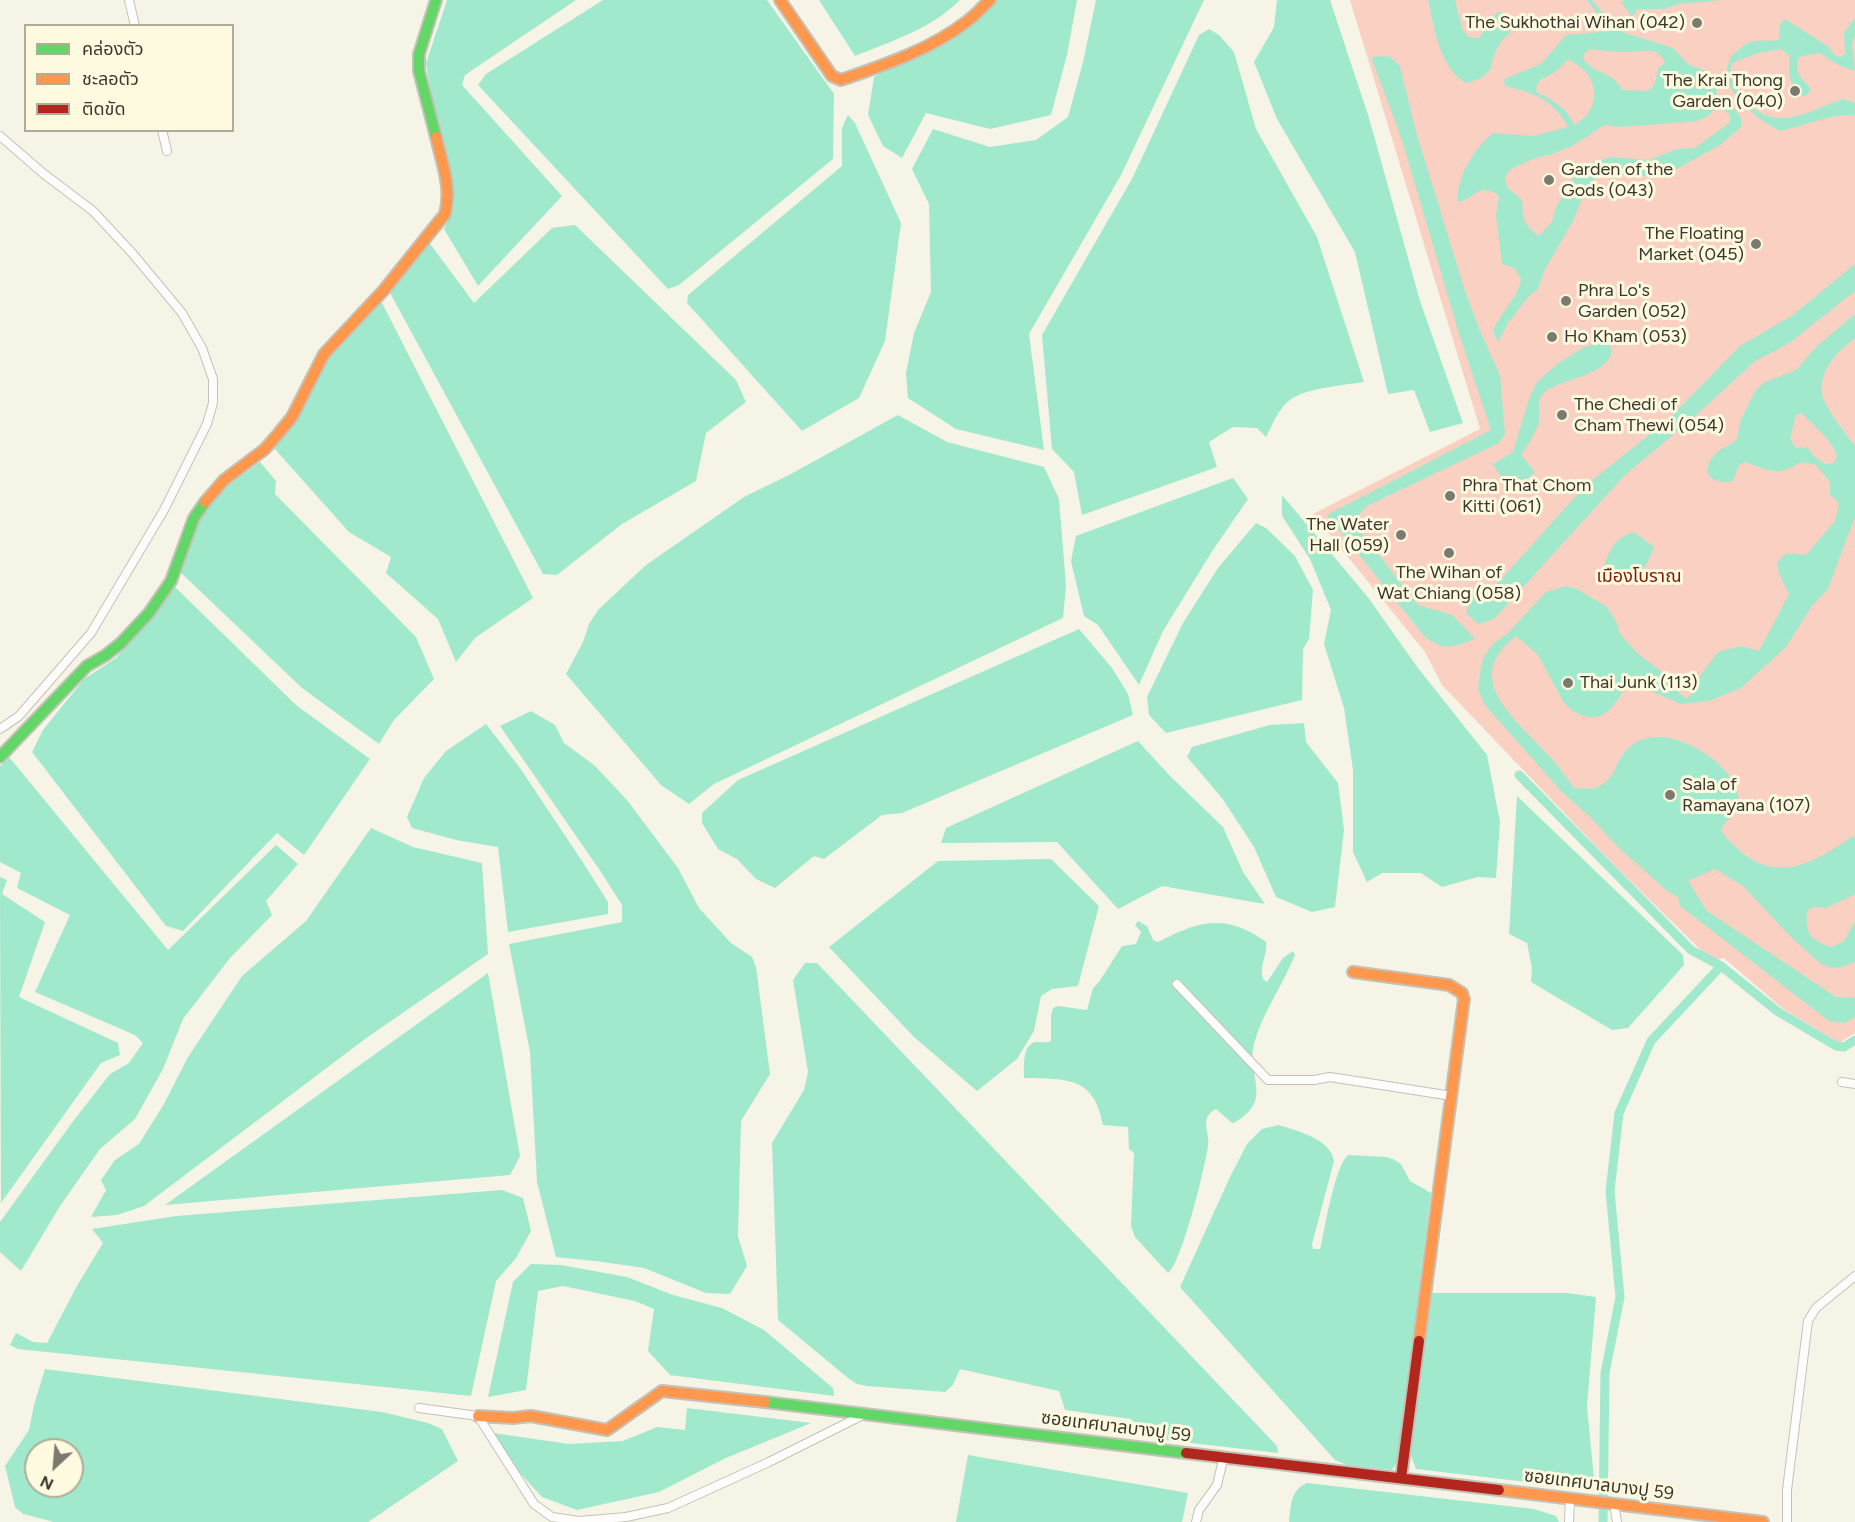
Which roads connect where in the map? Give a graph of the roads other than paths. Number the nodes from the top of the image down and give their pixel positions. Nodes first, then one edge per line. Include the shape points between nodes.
1 (129, 0) edge
2 (436, 0) edge
3 (780, 0) edge
4 (990, 0) edge
5 (135, 24) edge
6 (162, 132) edge
7 (0, 136) edge
8 (167, 151) dead end
9 (0, 729) edge
10 (0, 757) edge
11 (1353, 972) dead end
12 (1177, 984) dead end
13 (1842, 1082) dead end
14 (1855, 1084) edge
15 (1452, 1096) junction
16 (1855, 1276) edge
17 (419, 1408) dead end
18 (866, 1413) junction
19 (478, 1416) junction
20 (1224, 1456) junction
21 (1401, 1478) junction
22 (1570, 1498) junction
23 (1611, 1503) junction
24 (562, 1521) edge
25 (1196, 1522) edge
26 (1569, 1522) edge
27 (1617, 1522) edge
28 (1763, 1522) edge
29 (1787, 1522) edge

1 - 5 street
2 - 10 street via 419,54 418,71 449,192 445,214 376,299 324,354 292,417 278,434 209,496 194,518 171,581 149,613 122,643 87,666
3 - 4 street via 832,76 841,80 894,62 951,33
6 - 8 street
7 - 9 street via 93,212 183,313 213,379 213,403 207,424 164,510 91,633 19,716
11 - 15 street via 1449,985 1462,993 1465,1006
12 - 15 street via 1268,1080 1330,1077
13 - 14 street
15 - 21 street
16 - 29 street via 1816,1308 1808,1321 1787,1490
17 - 19 street
18 - 19 street, ซอยเทศบาลบางปู 59 via 662,1391 607,1430 531,1416
18 - 20 street, ซอยเทศบาลบางปู 59
18 - 24 street via 668,1508 597,1520
19 - 24 street via 534,1504
20 - 21 street, ซอยเทศบาลบางปู 59
20 - 25 street via 1217,1485 1199,1510
21 - 22 street, ซอยเทศบาลบางปู 59
22 - 23 street, ซอยเทศบาลบางปู 59
22 - 26 street
23 - 27 street
23 - 28 street, ซอยเทศบาลบางปู 59

